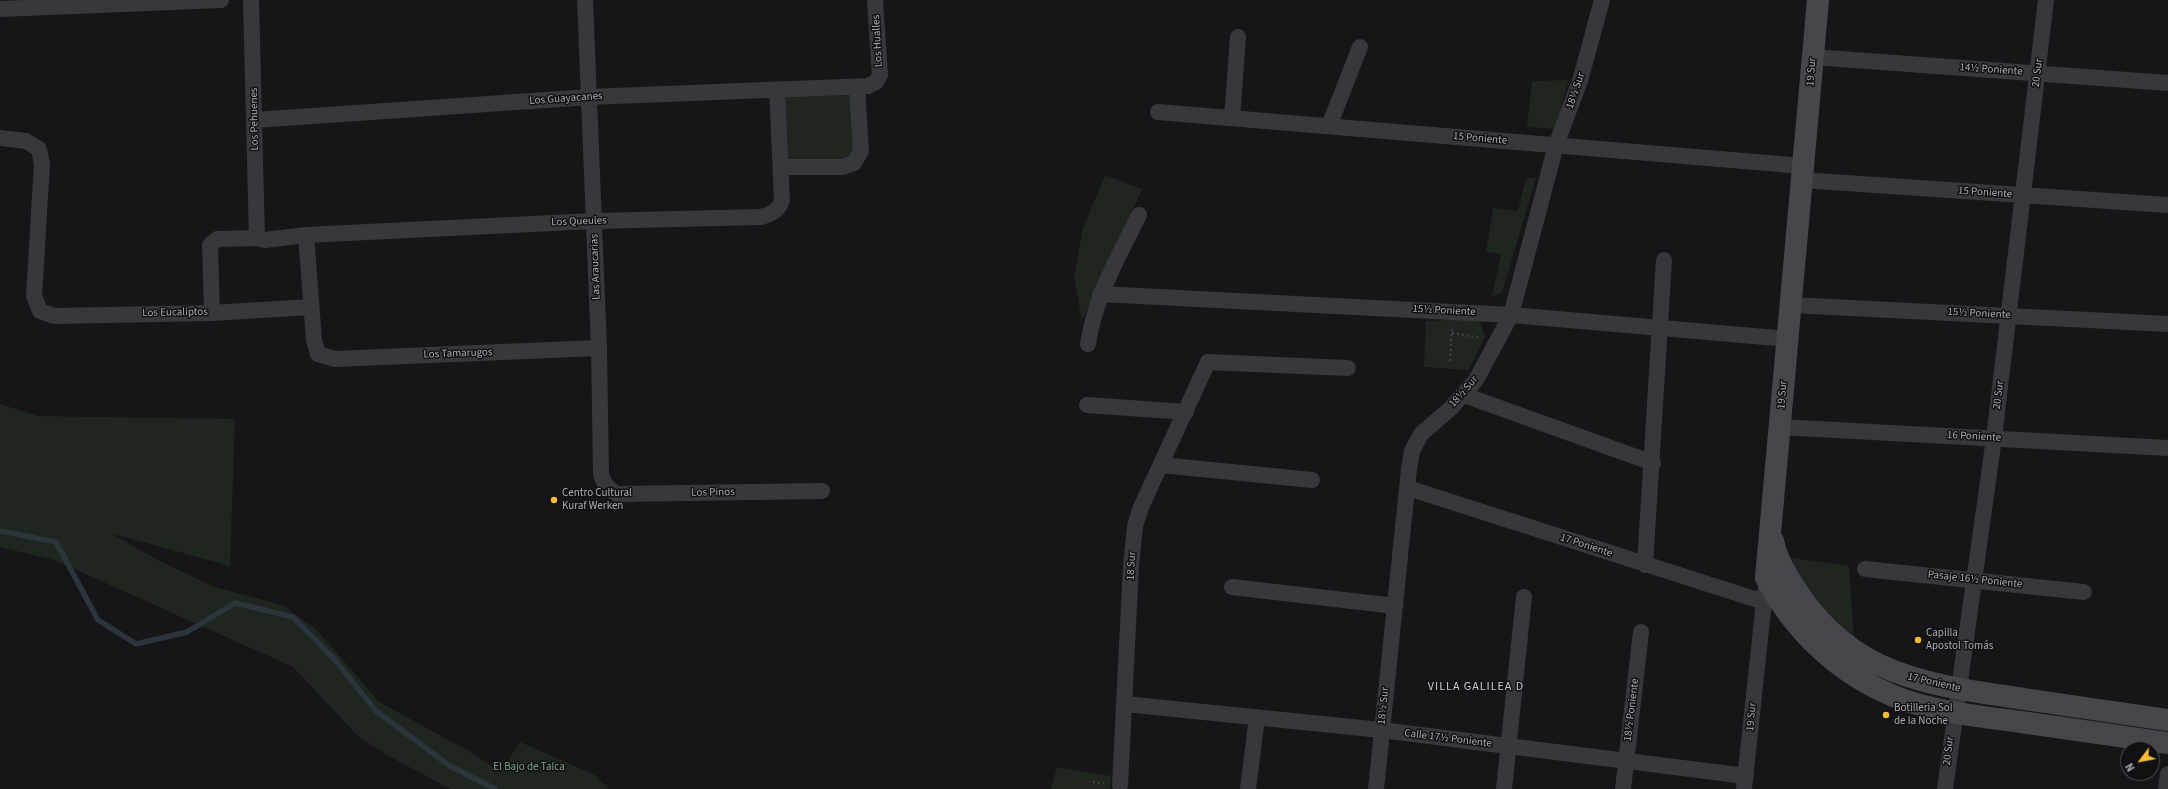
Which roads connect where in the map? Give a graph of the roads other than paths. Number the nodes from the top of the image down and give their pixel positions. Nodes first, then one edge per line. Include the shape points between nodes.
1 (222, 0) edge
2 (251, 0) edge
3 (585, 0) edge
4 (875, 0) edge
5 (1602, 0) edge
6 (1818, 0) edge
7 (2046, 0) edge
8 (0, 9) edge
9 (1238, 37) dead end
10 (1360, 47) dead end
11 (1813, 57) junction
12 (2038, 74) junction
13 (876, 82) joint
14 (2168, 83) edge
15 (858, 87) junction
16 (777, 89) junction
17 (589, 97) junction
18 (1158, 112) dead end
19 (1232, 118) junction
20 (255, 120) junction
21 (1329, 126) junction
22 (0, 138) edge
23 (1556, 145) junction
24 (782, 167) junction
25 (1803, 173) junction
26 (2023, 195) junction
27 (2168, 205) edge
28 (1139, 215) dead end
29 (594, 221) junction
30 (306, 235) junction
31 (257, 238) junction
32 (1664, 260) dead end
33 (1100, 294) junction
34 (1791, 305) junction
35 (311, 307) junction
36 (212, 313) junction
37 (1511, 315) junction
38 (2009, 316) junction
39 (2168, 324) edge
40 (1661, 328) junction
41 (1788, 339) junction
42 (1088, 344) dead end
43 (599, 348) junction
44 (1348, 368) dead end
45 (1464, 395) junction
46 (1087, 405) dead end
47 (1186, 412) junction
48 (1780, 427) junction
49 (1994, 438) junction
50 (2168, 448) edge
51 (1652, 463) junction
52 (1162, 465) junction
53 (1312, 480) dead end
54 (606, 486) joint
55 (1408, 488) junction
56 (822, 491) dead end
57 (1771, 530) junction
58 (1645, 565) junction
59 (1865, 569) dead end
60 (1766, 578) junction
61 (1974, 580) junction
62 (1232, 587) dead end
63 (2084, 592) dead end
64 (1524, 597) dead end
65 (1764, 602) junction
66 (1395, 606) junction
67 (1641, 632) dead end
68 (1959, 689) junction
69 (1124, 704) junction
70 (1954, 712) junction
71 (1257, 717) junction
72 (2168, 720) edge
73 (1381, 730) junction
74 (2168, 743) edge
75 (1508, 746) junction
76 (1626, 761) junction
77 (2168, 774) edge
78 (1745, 783) edge
79 (1120, 785) dead end
80 (1248, 789) edge
81 (1376, 789) edge
82 (1504, 789) edge
83 (1623, 789) edge
84 (1945, 789) edge
85 (2166, 789) edge

1 - 8 street
2 - 20 street, Los Pehuenes
3 - 17 street, Las Araucarias
4 - 13 street, Los Hualles via 880,75
5 - 23 street, 18½ Sur via 1580,81
6 - 11 street, 19 Sur
7 - 12 street, 20 Sur
9 - 19 street
10 - 21 street
11 - 12 street, 14½ Poniente
11 - 25 street, 19 Sur
12 - 14 street, 14½ Poniente
12 - 26 street, 20 Sur
13 - 15 street, Los Guayacanes
15 - 16 street, Los Guayacanes
15 - 24 street via 861,151 854,163 844,167
16 - 17 street, Los Guayacanes
16 - 24 street, Los Queules
17 - 20 street, Los Guayacanes
17 - 29 street, Las Araucarias
18 - 19 street, 15 Poniente
19 - 21 street, 15 Poniente
20 - 31 street, Los Pehuenes
21 - 23 street, 15 Poniente
22 - 36 street, Los Eucaliptos via 26,141 39,149 42,164 34,296 40,311 54,316
23 - 25 street, 15 Poniente
23 - 37 street, 18½ Sur
24 - 29 street, Los Queules via 780,206 776,211 761,217
25 - 26 street, 15 Poniente
25 - 34 street, 19 Sur
26 - 27 street, 15 Poniente
26 - 38 street, 20 Sur
28 - 33 street
29 - 30 street, Los Queules
29 - 43 street, Las Araucarias
30 - 31 street, Los Queules via 271,240
30 - 35 street
31 - 36 street, Los Queules via 217,239 210,245
32 - 40 street
33 - 37 street, 15½ Poniente
33 - 42 street
34 - 38 street, 15½ Poniente
34 - 41 street, 19 Sur
35 - 36 street, Los Eucaliptos
35 - 43 street, Los Tamarugos via 318,354 335,359
37 - 40 street, 15½ Poniente
37 - 45 street, 18½ Sur via 1476,380
38 - 39 street, 15½ Poniente
38 - 49 street, 20 Sur
40 - 41 street, 15½ Poniente
40 - 51 street
41 - 48 street, 19 Sur
43 - 54 street, Las Araucarias via 601,474
44 - 47 street, 18 Sur via 1208,362
45 - 51 street
45 - 55 street, 18½ Sur via 1421,434 1410,460
46 - 47 street
47 - 52 street, 18 Sur
48 - 49 street, 16 Poniente
48 - 57 street, 19 Sur
49 - 50 street, 16 Poniente
49 - 61 street, 20 Sur
51 - 58 street
52 - 53 street
52 - 69 street, 18 Sur via 1141,507 1135,526
54 - 56 street, Los Pinos via 617,494
55 - 58 street, 17 Poniente
55 - 66 street, 18½ Sur
57 - 60 street, 19 Sur
57 - 68 street, 17 Poniente via 1775,551 1794,587 1815,615 1835,635 1852,649 1889,670 1930,684
58 - 65 street, 17 Poniente
59 - 61 street, Pasaje 16½ Poniente
60 - 65 street, 19 Sur
60 - 70 street, 17 Poniente via 1806,636 1845,670 1886,693 1931,708
61 - 63 street, Pasaje 16½ Poniente
61 - 68 street, 20 Sur
62 - 66 street
64 - 75 street
65 - 78 street, 19 Sur
66 - 73 street, 18½ Sur
67 - 76 street, 18½ Poniente
68 - 70 street, 20 Sur
68 - 72 street, 17 Poniente
69 - 71 street, Calle 17½ Poniente
69 - 79 street, 18 Sur
70 - 74 street, 17 Poniente
70 - 84 street, 20 Sur
71 - 73 street, Calle 17½ Poniente
71 - 80 street
73 - 75 street, Calle 17½ Poniente
73 - 81 street, 18½ Sur
75 - 76 street, Calle 17½ Poniente
75 - 82 street
76 - 78 street, Calle 17½ Poniente
76 - 83 street, 18½ Poniente
77 - 85 street

